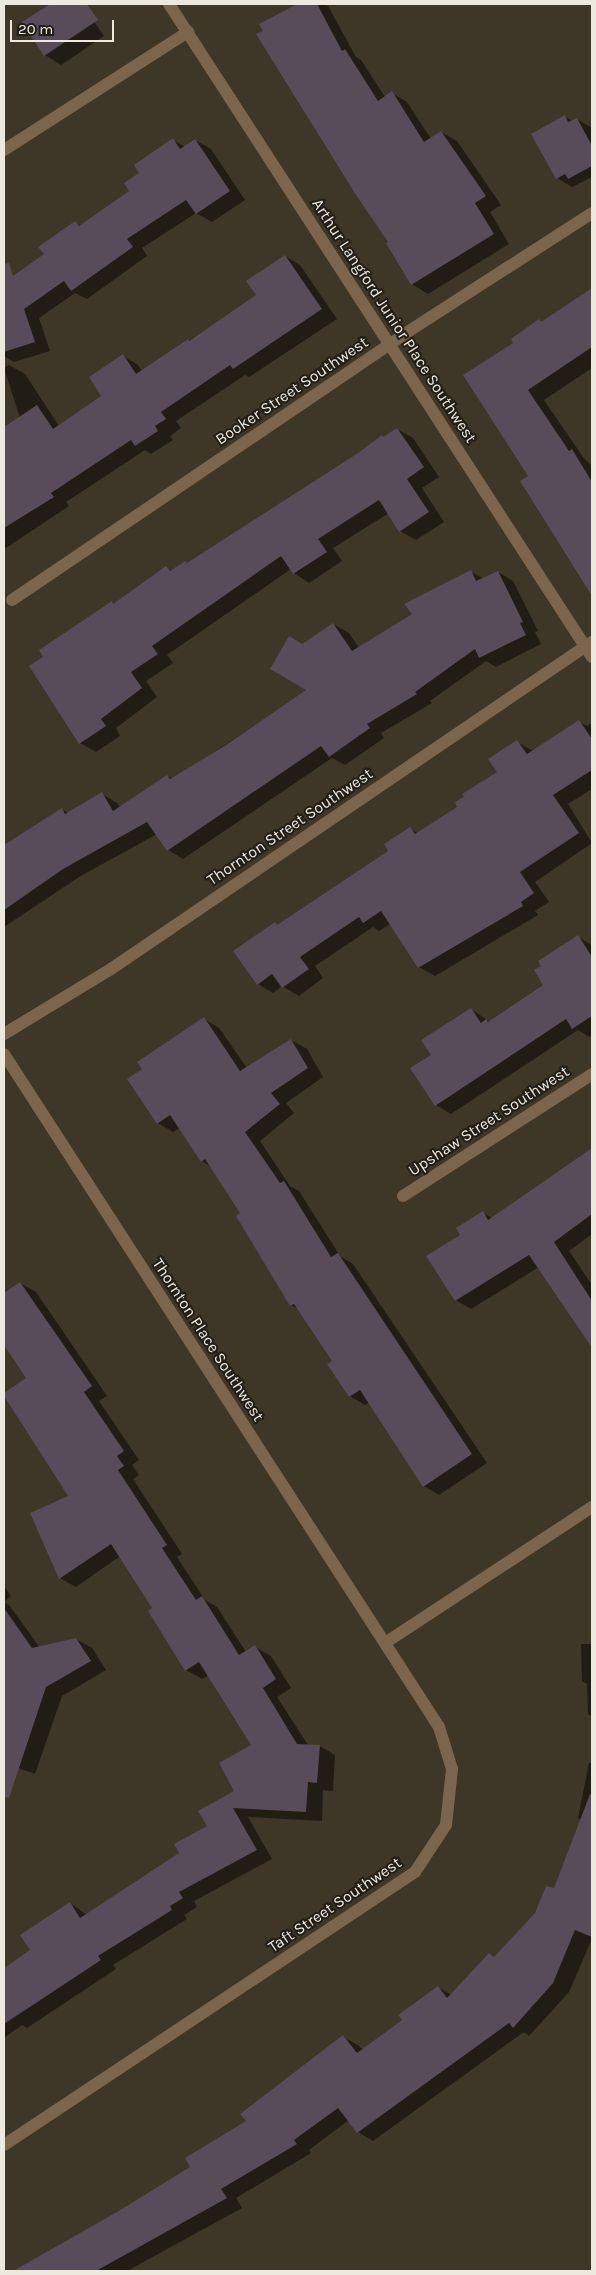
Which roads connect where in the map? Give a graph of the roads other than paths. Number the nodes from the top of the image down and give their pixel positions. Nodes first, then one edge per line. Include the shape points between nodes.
1 (170, 4) edge
2 (188, 32) junction
3 (4, 150) edge
4 (592, 213) edge
5 (390, 344) junction
6 (12, 600) dead end
7 (590, 648) edge
8 (4, 1034) edge
9 (4, 1054) edge
10 (592, 1074) edge
11 (402, 1196) dead end
12 (592, 1508) edge
13 (385, 1643) junction
14 (4, 2146) edge

1 - 2 street, Arthur Langford Junior Place Southwest
2 - 3 street
2 - 5 street, Arthur Langford Junior Place Southwest
4 - 5 street, Booker Street Southwest
5 - 6 street, Booker Street Southwest
5 - 7 street, Arthur Langford Junior Place Southwest
7 - 8 street, Thornton Street Southwest via 110,969
9 - 13 street, Thornton Place Southwest
10 - 11 street, Upshaw Street Southwest
12 - 13 street
13 - 14 street, Taft Street Southwest via 439,1727 452,1769 446,1825 415,1872

